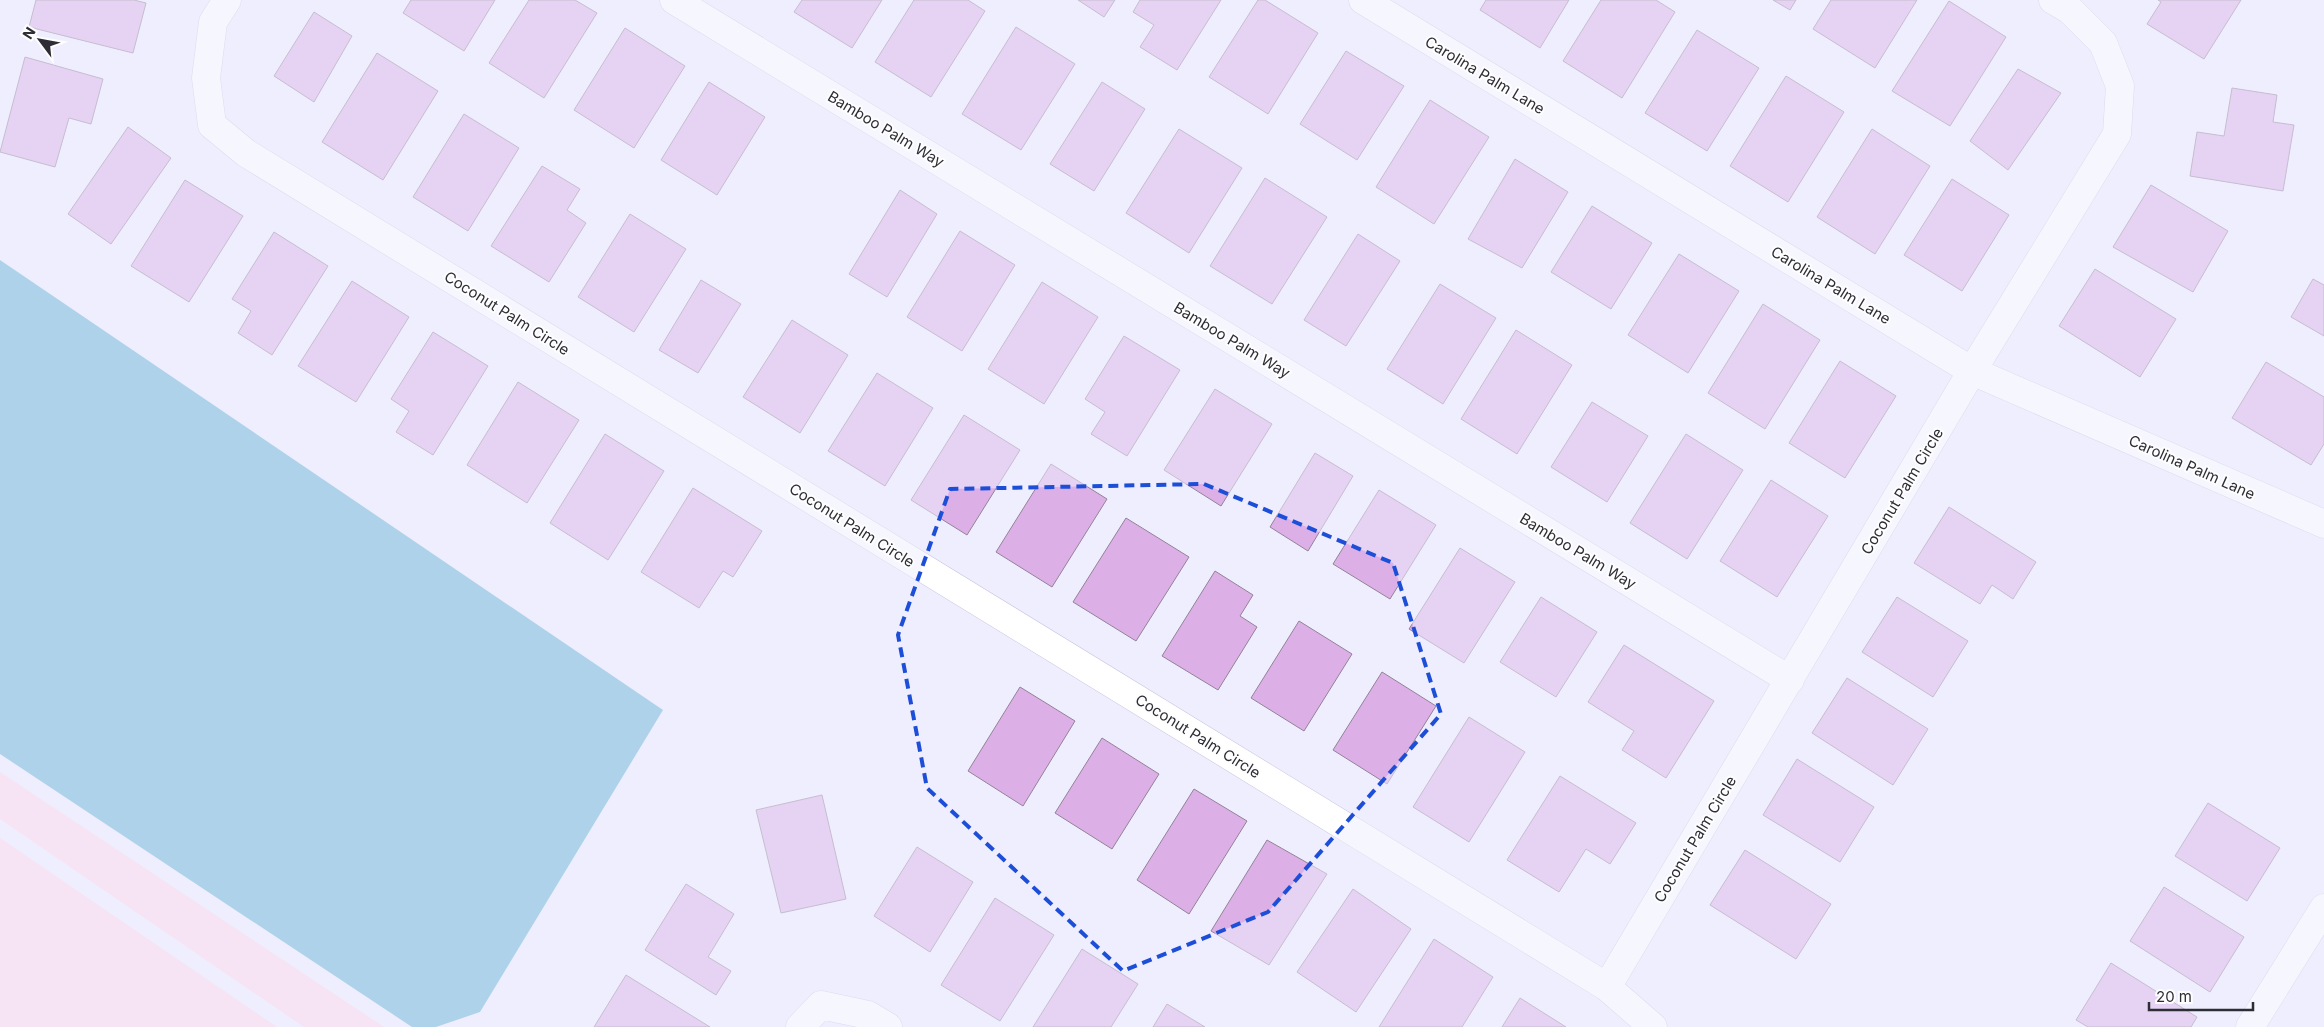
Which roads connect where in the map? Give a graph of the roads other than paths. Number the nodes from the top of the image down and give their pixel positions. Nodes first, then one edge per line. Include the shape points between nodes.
1 (227, 0) edge
2 (674, 0) edge
3 (1363, 0) edge
4 (2053, 0) edge
5 (1972, 371) junction
6 (2324, 524) edge
7 (1790, 680) junction
8 (2324, 908) edge
9 (1607, 987) junction
10 (800, 1027) edge
11 (888, 1027) edge
12 (1653, 1027) edge
13 (2250, 1027) edge

1 - 9 street, Coconut Palm Circle via 213,22 206,78 212,125 246,153
2 - 7 street, Bamboo Palm Way
3 - 5 street, Carolina Palm Lane
4 - 5 street, Coconut Palm Circle via 2070,10 2103,43 2120,86 2117,134
5 - 6 street, Carolina Palm Lane
5 - 7 street, Coconut Palm Circle
7 - 9 street, Coconut Palm Circle
8 - 13 street
9 - 12 street, Coconut Palm Circle
10 - 11 street via 821,1005 868,1015

